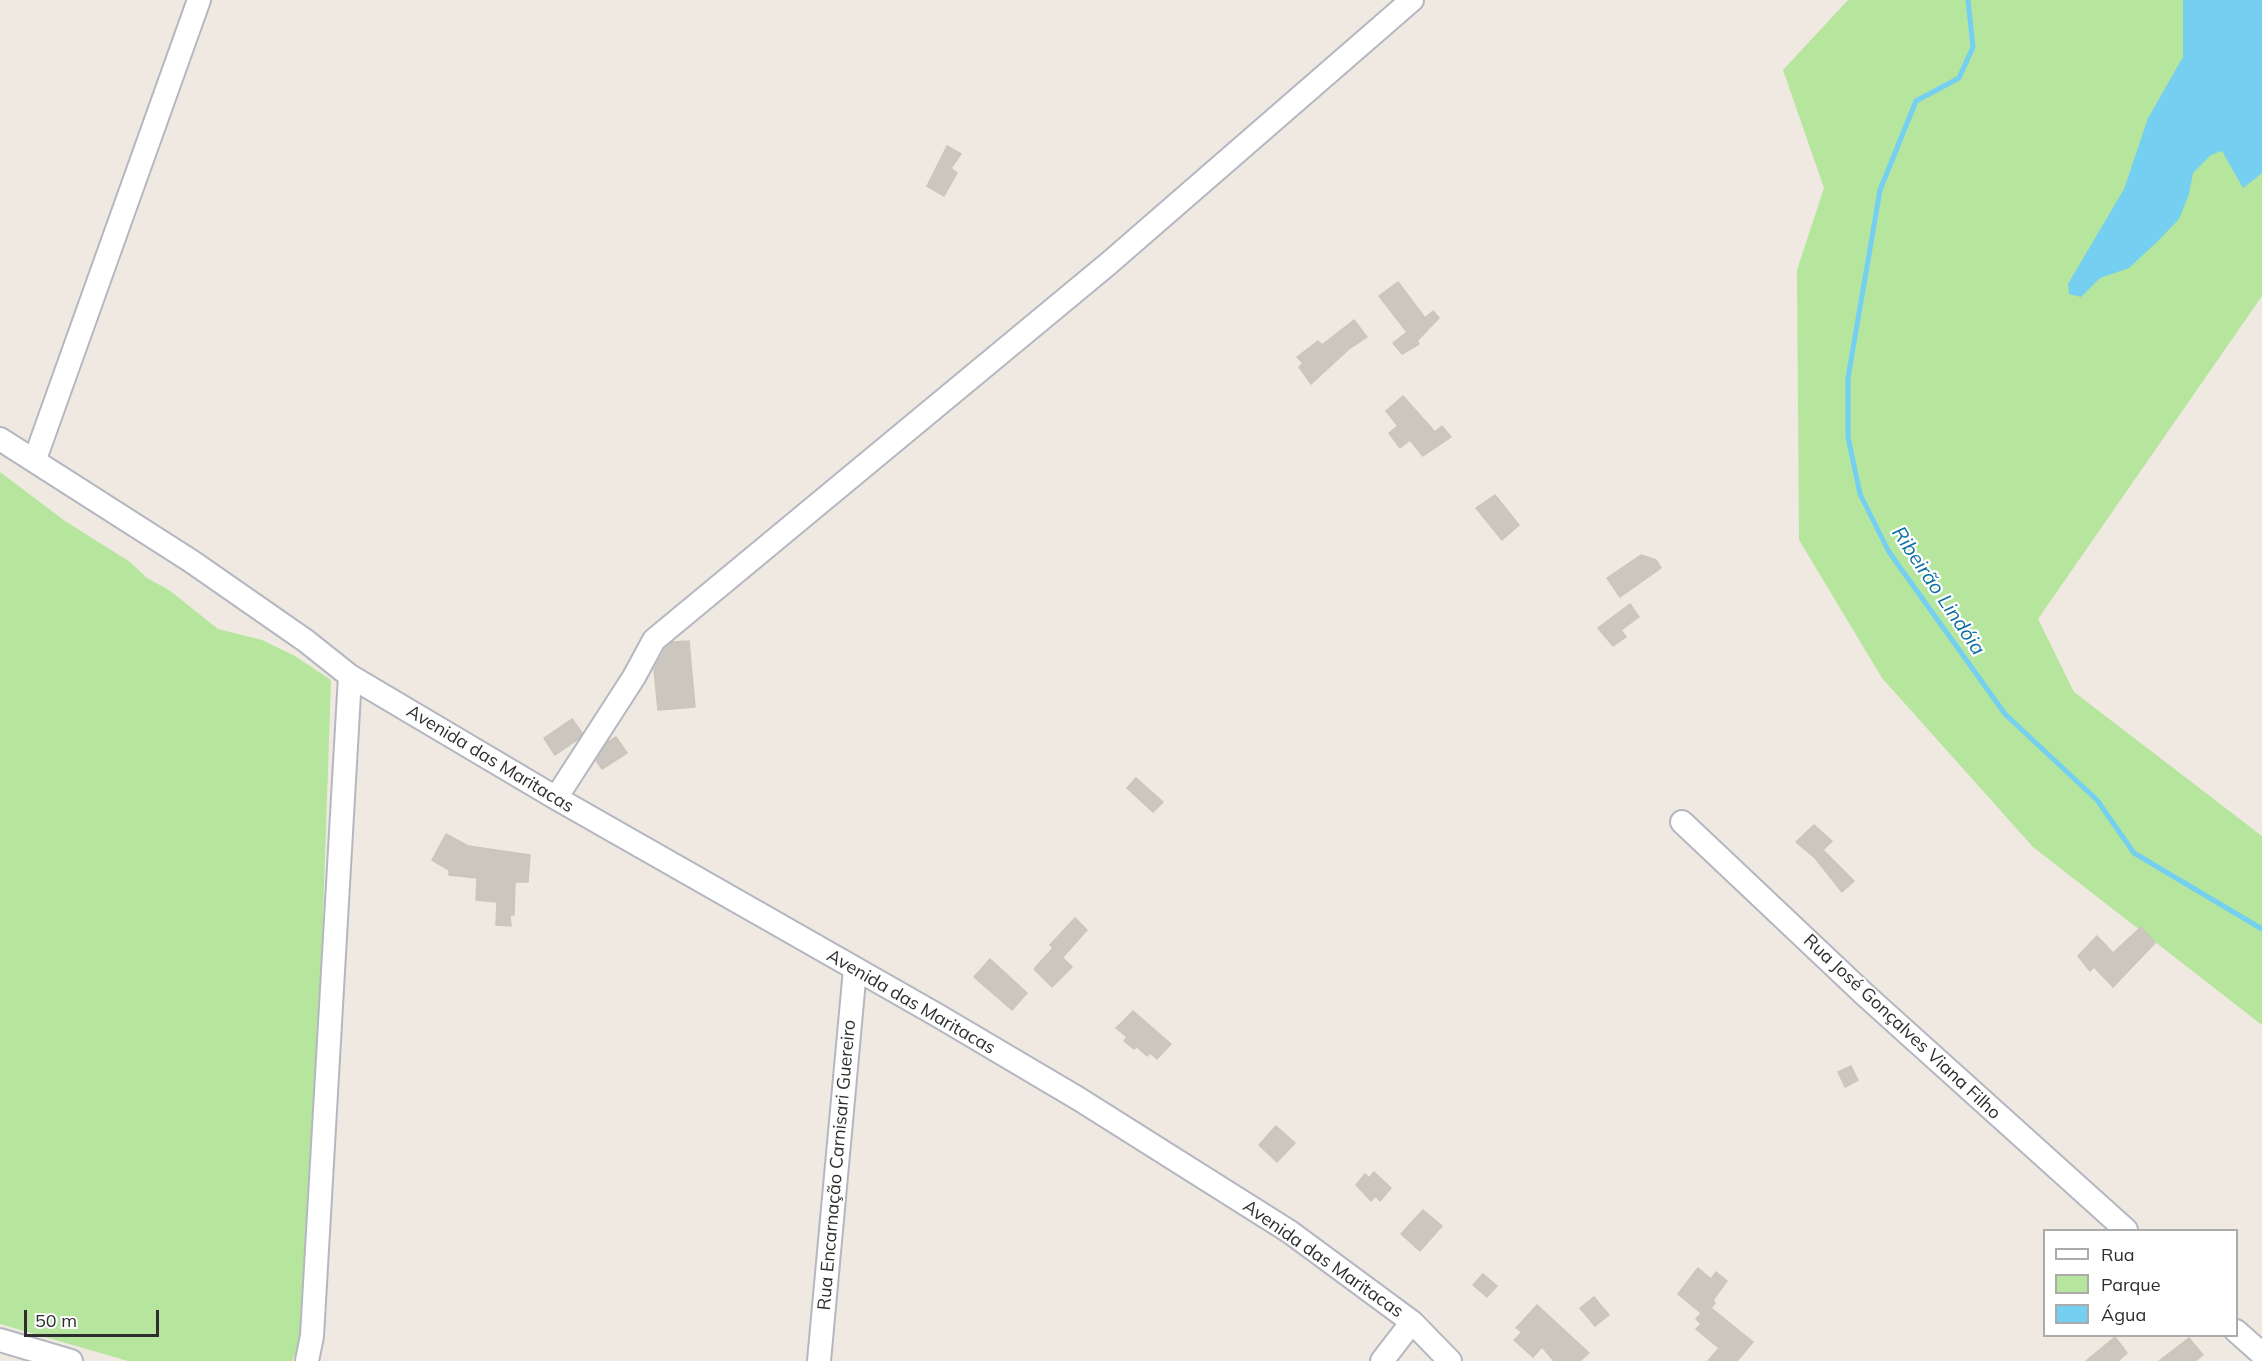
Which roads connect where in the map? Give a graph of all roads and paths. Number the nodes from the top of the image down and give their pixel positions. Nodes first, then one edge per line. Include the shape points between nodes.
1 (200, 0) edge
2 (1412, 0) edge
3 (0, 439) edge
4 (35, 459) junction
5 (350, 676) junction
6 (556, 798) junction
7 (1682, 822) dead end
8 (855, 969) junction
9 (2125, 1229) edge
10 (1412, 1322) junction
11 (2238, 1333) edge
12 (0, 1340) edge
13 (2262, 1354) edge
14 (71, 1361) edge
15 (307, 1361) edge
16 (819, 1361) edge
17 (1382, 1361) edge
18 (1450, 1361) edge

1 - 4 street
2 - 6 street via 1108,264 654,640
3 - 4 street, Avenida das Maritacas
4 - 5 street, Avenida das Maritacas via 191,561
5 - 6 street, Avenida das Maritacas
5 - 15 street via 312,1336
6 - 8 street, Avenida das Maritacas
7 - 9 street, Rua José Gonçalves Viana Filho via 1864,994
8 - 10 street, Avenida das Maritacas via 1079,1099 1290,1232
8 - 16 street, Rua Encarnação Carnisari Guereiro
10 - 17 street
10 - 18 street, Avenida das Maritacas
11 - 13 street
12 - 14 street

